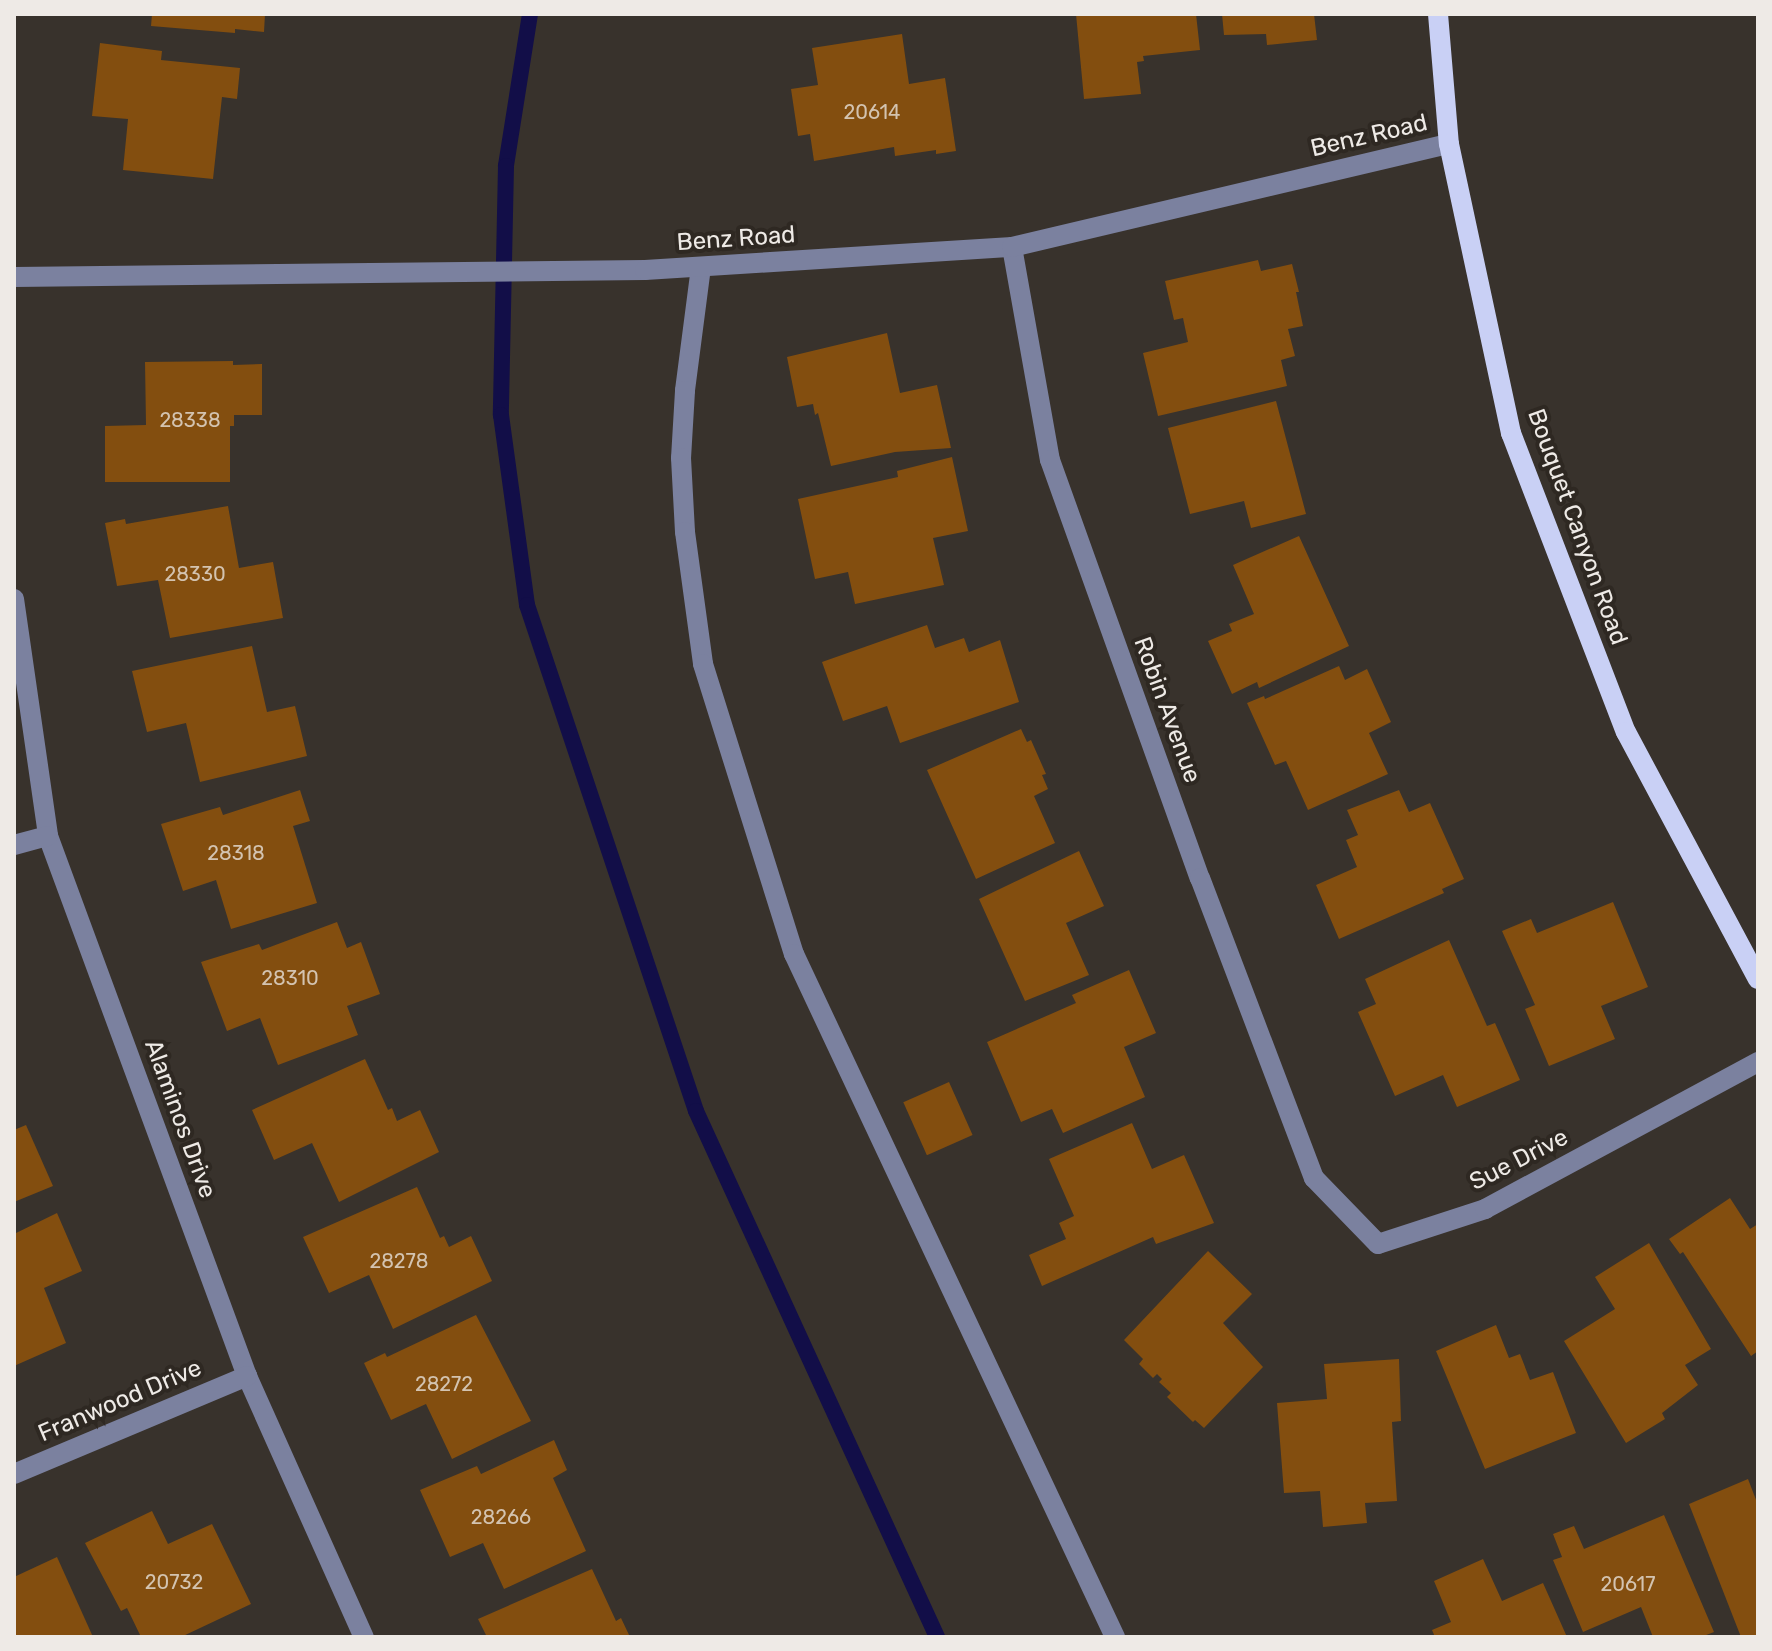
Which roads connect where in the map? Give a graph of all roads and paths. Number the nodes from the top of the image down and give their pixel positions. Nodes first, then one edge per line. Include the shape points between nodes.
1 (1438, 14) edge
2 (1449, 144) junction
3 (1012, 247) junction
4 (701, 267) junction
5 (14, 277) edge
6 (14, 599) edge
7 (48, 836) junction
8 (14, 845) edge
9 (1758, 979) edge
10 (1758, 1062) edge
11 (1314, 1178) joint
12 (247, 1376) junction
13 (14, 1474) edge
14 (364, 1637) edge
15 (1115, 1637) edge

1 - 2 main road, Bouquet Canyon Road
2 - 3 street, Benz Road
2 - 9 main road, Bouquet Canyon Road via 1511,433 1626,732
3 - 4 street, Benz Road
3 - 11 street, Robin Avenue via 1050,460
4 - 5 street, Benz Road
4 - 15 street via 681,458 703,664 794,954
6 - 7 street, Alaminos Drive
7 - 8 street
7 - 12 street, Alaminos Drive
10 - 11 street, Sue Drive via 1485,1209 1378,1244
12 - 13 street, Franwood Drive
12 - 14 street, Alaminos Drive

